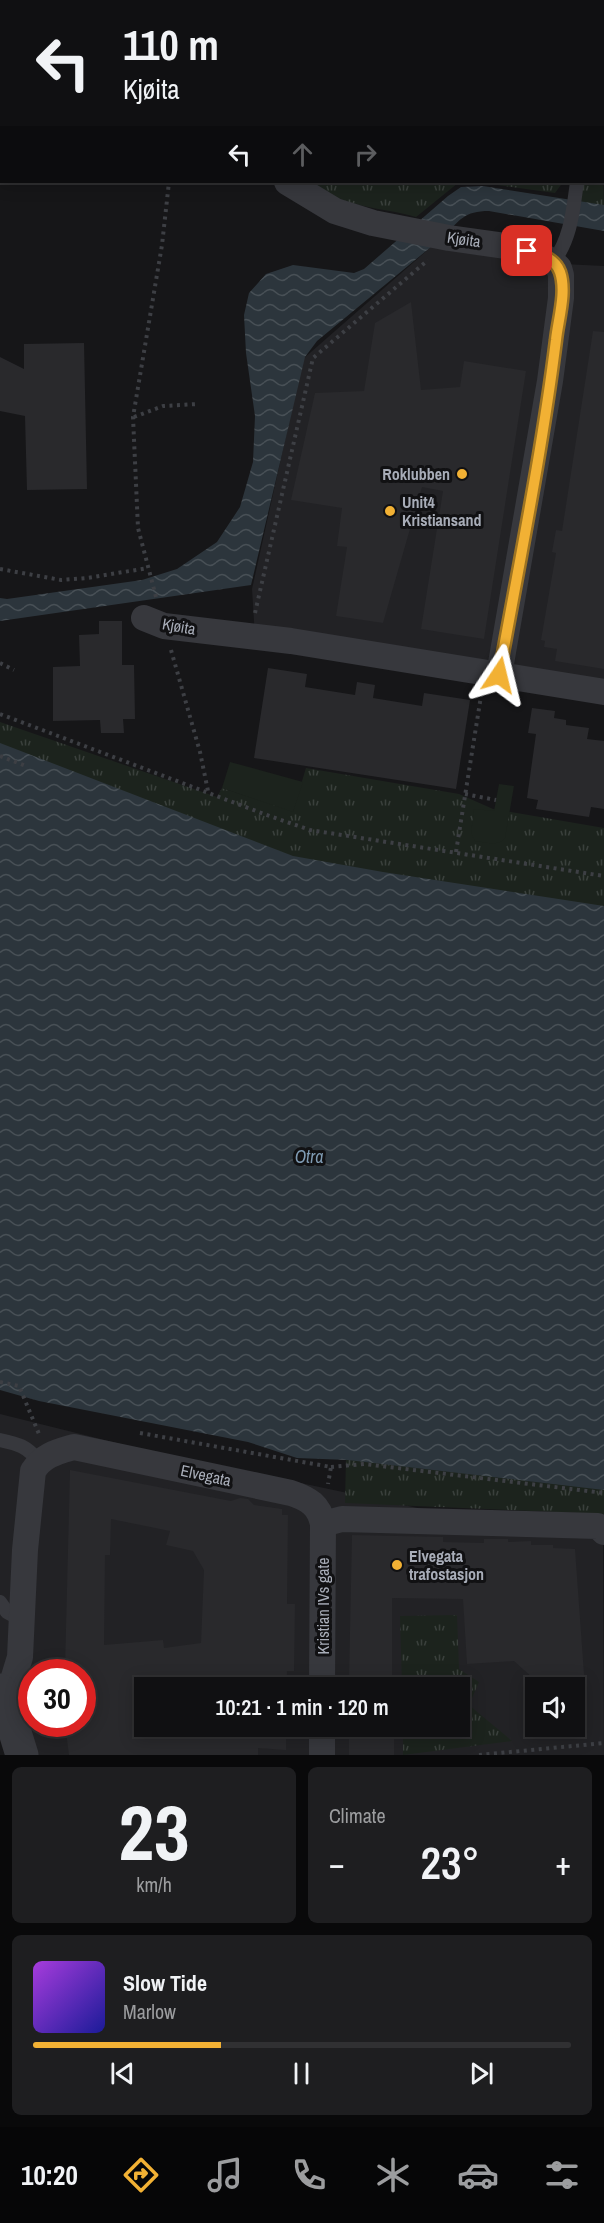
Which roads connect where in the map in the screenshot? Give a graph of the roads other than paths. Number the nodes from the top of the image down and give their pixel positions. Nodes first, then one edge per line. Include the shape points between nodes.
1 (289, 183) edge
2 (576, 184) edge
3 (553, 262) junction
4 (155, 615) road end
5 (492, 674) junction
6 (604, 692) edge
7 (0, 1440) edge
8 (44, 1458) junction
9 (323, 1524) junction
10 (604, 1532) edge
11 (0, 1602) edge
12 (22, 1620) junction
13 (322, 1677) edge
14 (3, 1696) edge
15 (322, 1737) edge
16 (22, 1755) edge
17 (322, 1755) edge

1 - 3 street, Kjøita via 335,211 373,223 513,247
2 - 3 lane via 568,238
3 - 5 street via 561,275 561,298 550,381
4 - 5 street, Kjøita via 249,636
5 - 6 street, Kjøita
7 - 8 lane via 19,1444
8 - 9 street, Elvegata via 74,1447 291,1493 308,1499 320,1511
8 - 12 street via 33,1471
9 - 10 street via 342,1519 598,1526
9 - 13 street, Kristian IVs gate
11 - 12 lane via 7,1612
12 - 14 street via 20,1657
14 - 16 street
15 - 17 street

